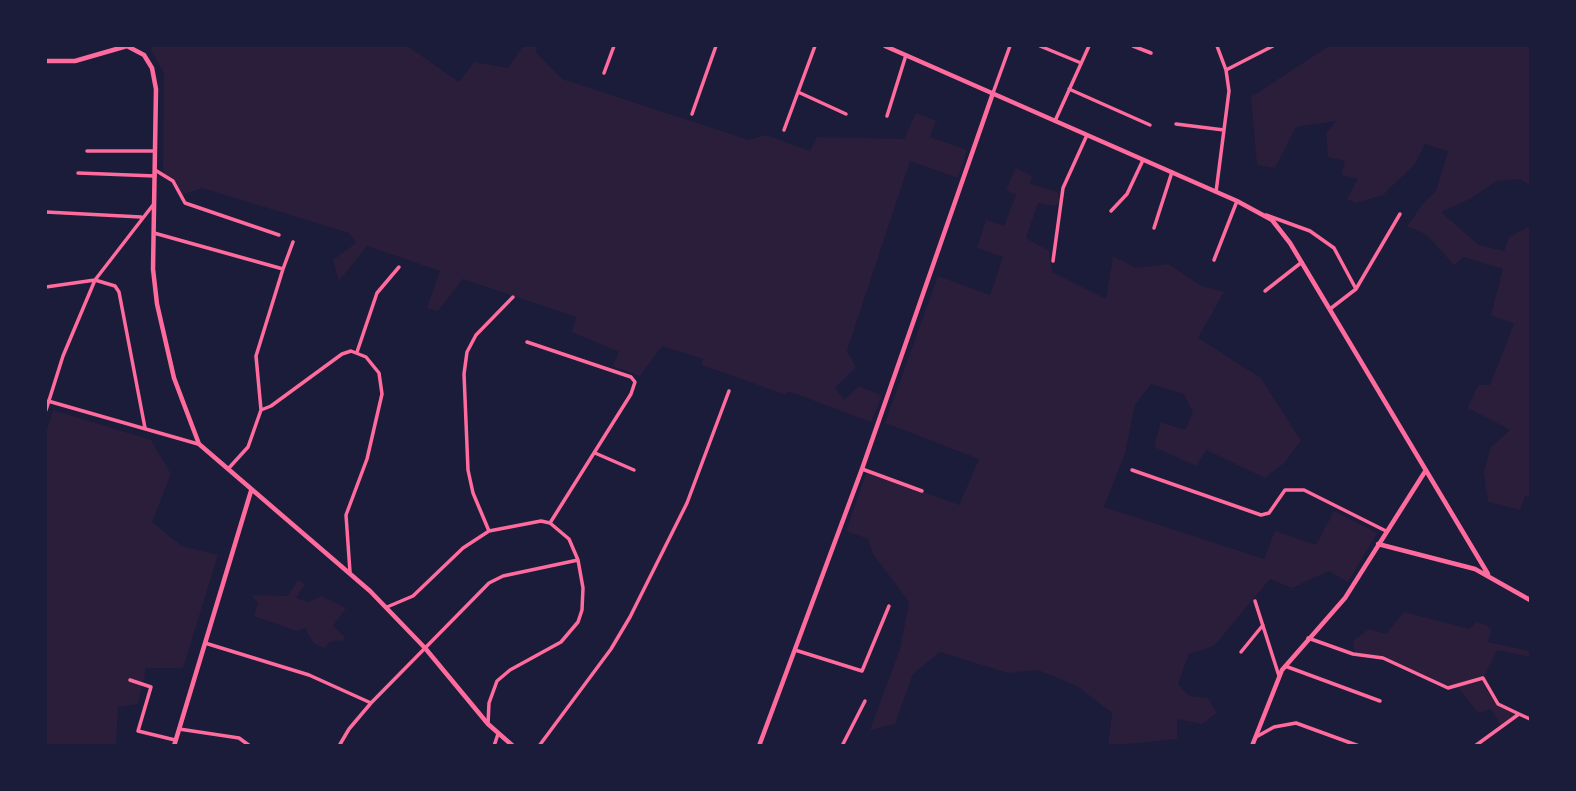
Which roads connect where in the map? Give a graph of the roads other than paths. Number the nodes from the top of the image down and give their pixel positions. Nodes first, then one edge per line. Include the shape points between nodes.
1 (614, 46) edge
2 (716, 46) edge
3 (815, 46) edge
4 (885, 46) edge
5 (1010, 46) edge
6 (1040, 46) edge
7 (1089, 46) edge
8 (1133, 46) edge
9 (1217, 46) edge
10 (1273, 46) edge
11 (140, 48) edge
12 (1151, 53) dead end
13 (906, 55) junction
14 (46, 61) edge
15 (1081, 63) junction
16 (1226, 70) junction
17 (604, 73) dead end
18 (1069, 89) junction
19 (798, 92) junction
20 (993, 93) junction
21 (692, 114) dead end
22 (846, 114) dead end
23 (887, 116) dead end
24 (1055, 121) junction
25 (1176, 124) dead end
26 (1150, 125) dead end
27 (785, 130) dead end
28 (1224, 130) junction
29 (1087, 135) junction
30 (88, 151) dead end
31 (155, 152) junction
32 (1143, 160) junction
33 (1172, 172) junction
34 (78, 173) dead end
35 (155, 173) junction
36 (1216, 192) junction
37 (1237, 201) junction
38 (155, 204) junction
39 (1111, 211) dead end
40 (46, 212) edge
41 (1263, 214) junction
42 (1399, 214) dead end
43 (141, 217) junction
44 (1154, 228) dead end
45 (154, 233) junction
46 (279, 235) dead end
47 (293, 242) dead end
48 (1214, 260) dead end
49 (1054, 261) dead end
50 (1301, 262) junction
51 (398, 267) dead end
52 (283, 268) junction
53 (95, 280) junction
54 (46, 287) edge
55 (1356, 289) junction
56 (1265, 291) dead end
57 (513, 297) dead end
58 (1330, 309) junction
59 (527, 342) dead end
60 (357, 352) junction
61 (729, 391) dead end
62 (48, 401) junction
63 (46, 410) edge
64 (261, 410) junction
65 (145, 428) junction
66 (199, 444) junction
67 (596, 453) junction
68 (862, 469) junction
69 (634, 470) dead end
70 (1132, 470) dead end
71 (1426, 470) junction
72 (227, 471) junction
73 (251, 491) junction
74 (922, 491) dead end
75 (550, 523) junction
76 (489, 531) junction
77 (1386, 531) junction
78 (1378, 544) junction
79 (1475, 551) junction
80 (578, 559) junction
81 (1466, 566) junction
82 (350, 572) junction
83 (1488, 574) junction
84 (1531, 600) edge
85 (1255, 601) dead end
86 (889, 606) dead end
87 (387, 607) junction
88 (1263, 625) junction
89 (1308, 638) junction
90 (205, 643) junction
91 (425, 648) junction
92 (793, 649) junction
93 (1241, 652) dead end
94 (1285, 666) junction
95 (1279, 676) junction
96 (130, 680) dead end
97 (865, 701) dead end
98 (1380, 701) dead end
99 (371, 703) junction
100 (1519, 714) junction
101 (1531, 719) edge
102 (488, 724) junction
103 (179, 729) junction
104 (498, 734) junction
105 (1255, 738) junction
106 (174, 743) edge
107 (250, 744) edge
108 (340, 745) edge
109 (494, 746) edge
110 (513, 746) edge
111 (539, 746) edge
112 (759, 746) edge
113 (842, 746) edge
114 (1252, 746) edge
115 (1359, 746) edge
116 (1475, 746) edge

1 - 17 street
2 - 21 street
3 - 19 street
4 - 13 street
5 - 20 street
6 - 15 street
7 - 15 street
8 - 12 street
9 - 16 street
10 - 16 street
11 - 14 street via 121,47 75,61
11 - 31 street via 155,75
13 - 20 street
13 - 23 street
15 - 18 street
16 - 28 street
18 - 24 street
18 - 26 street
19 - 22 street
19 - 27 street
20 - 24 street
20 - 68 street
24 - 29 street
25 - 28 street
28 - 36 street
29 - 32 street
29 - 49 street via 1063,188
30 - 31 street
31 - 35 street
32 - 33 street
32 - 39 street via 1127,194
33 - 36 street
33 - 44 street
34 - 35 street
35 - 38 street
35 - 46 street via 173,181 185,203
36 - 37 street
37 - 41 street
37 - 48 street
38 - 43 street
38 - 45 street
40 - 43 street
41 - 50 street via 1280,228
41 - 55 street via 1328,242
42 - 55 street
43 - 53 street
45 - 52 street
45 - 66 street via 154,283 164,340
47 - 52 street
50 - 56 street
50 - 58 street
51 - 60 street via 377,293
52 - 64 street via 256,356
53 - 54 street
53 - 62 street
53 - 65 street via 116,286 119,292
55 - 58 street
57 - 76 street via 476,335 467,352 464,374 468,470
58 - 71 street
59 - 67 street via 634,379 631,394
60 - 64 street via 337,356
60 - 82 street via 375,367 382,394 367,459 346,514
61 - 111 street via 687,503 626,623
62 - 63 street
62 - 65 street
64 - 72 street via 248,447
65 - 66 street
66 - 72 street
67 - 69 street
67 - 75 street
68 - 74 street
68 - 92 street
70 - 77 street via 1261,515 1269,513 1285,490 1304,490
71 - 77 street
71 - 79 street
72 - 73 street
73 - 82 street
73 - 90 street
75 - 76 street via 524,522
75 - 80 street via 569,539
76 - 87 street via 463,548 413,596
77 - 78 street
78 - 81 street
78 - 89 street via 1345,598
79 - 81 street
79 - 83 street
80 - 91 street via 496,578
80 - 102 street via 584,597 578,622 561,642 496,681
81 - 83 street
82 - 87 street
83 - 84 street
85 - 88 street
86 - 92 street via 862,671
87 - 91 street
88 - 93 street
88 - 95 street
89 - 94 street
89 - 100 street via 1353,654 1392,661 1448,688 1483,678 1498,704
90 - 99 street via 309,675
90 - 103 street
91 - 99 street
91 - 102 street
92 - 112 street
94 - 95 street
94 - 98 street
95 - 105 street
96 - 106 street via 151,687 138,731
97 - 113 street
99 - 108 street
100 - 101 street
100 - 116 street
102 - 104 street
103 - 106 street
103 - 107 street via 239,738
104 - 109 street
104 - 110 street
105 - 114 street
105 - 115 street via 1274,727 1296,723

